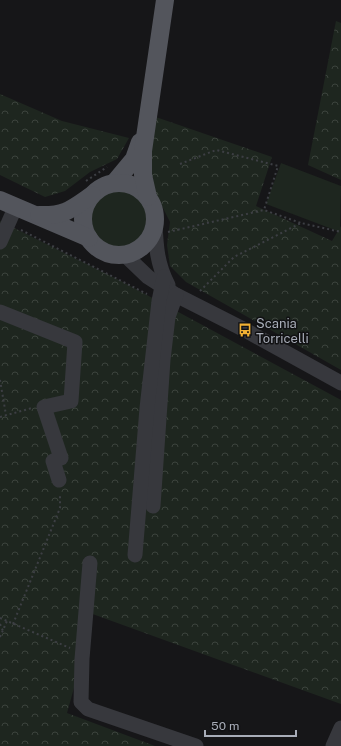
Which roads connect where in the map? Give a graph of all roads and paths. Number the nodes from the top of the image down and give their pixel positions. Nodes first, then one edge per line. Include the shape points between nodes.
1 (165, 0) edge
2 (146, 126) junction
3 (180, 164) dead end
4 (110, 166) dead end
5 (114, 183) junction
6 (88, 189) junction
7 (148, 197) junction
8 (8, 204) edge
9 (264, 210) junction
10 (33, 215) junction
11 (301, 223) junction
12 (155, 229) junction
13 (341, 232) edge
14 (89, 238) junction
15 (0, 242) edge
16 (124, 254) junction
17 (163, 282) junction
18 (176, 295) junction
19 (191, 303) junction
20 (0, 312) edge
21 (0, 380) edge
22 (341, 383) edge
23 (44, 407) junction
24 (6, 415) junction
25 (0, 417) edge
26 (58, 480) joint
27 (153, 506) dead end
28 (135, 555) dead end
29 (90, 563) dead end
30 (0, 618) edge
31 (7, 621) junction
32 (0, 624) edge
33 (13, 624) junction
34 (3, 630) junction
35 (0, 638) edge
36 (82, 656) junction
37 (341, 728) edge
38 (196, 746) edge
39 (333, 746) edge

1 - 2 main road
2 - 5 main road via 134,159
2 - 7 main road via 143,175
3 - 9 path via 216,150 278,166
4 - 6 path
5 - 6 main road via 98,189
5 - 7 main road via 133,186
6 - 10 main road via 73,208 56,216
6 - 14 main road via 83,216 84,228
7 - 12 main road via 155,214
8 - 10 main road
8 - 15 street
9 - 11 path
9 - 12 path
10 - 14 main road
11 - 13 path
11 - 19 path via 234,257 206,283
12 - 16 main road via 145,244 135,251
12 - 17 street via 156,254
14 - 16 main road via 104,251
16 - 17 street via 148,277
17 - 18 street
17 - 28 street via 147,408
18 - 19 street
18 - 27 street via 168,317 163,360
19 - 22 street
20 - 23 street via 75,342 71,401
21 - 24 path
23 - 24 path
23 - 26 street via 61,458 53,461
24 - 25 path
26 - 33 path via 60,508
29 - 36 street
30 - 31 path
31 - 33 path
31 - 34 path
32 - 34 path
33 - 36 path
34 - 35 path
36 - 38 street via 81,702 88,709
37 - 39 street

